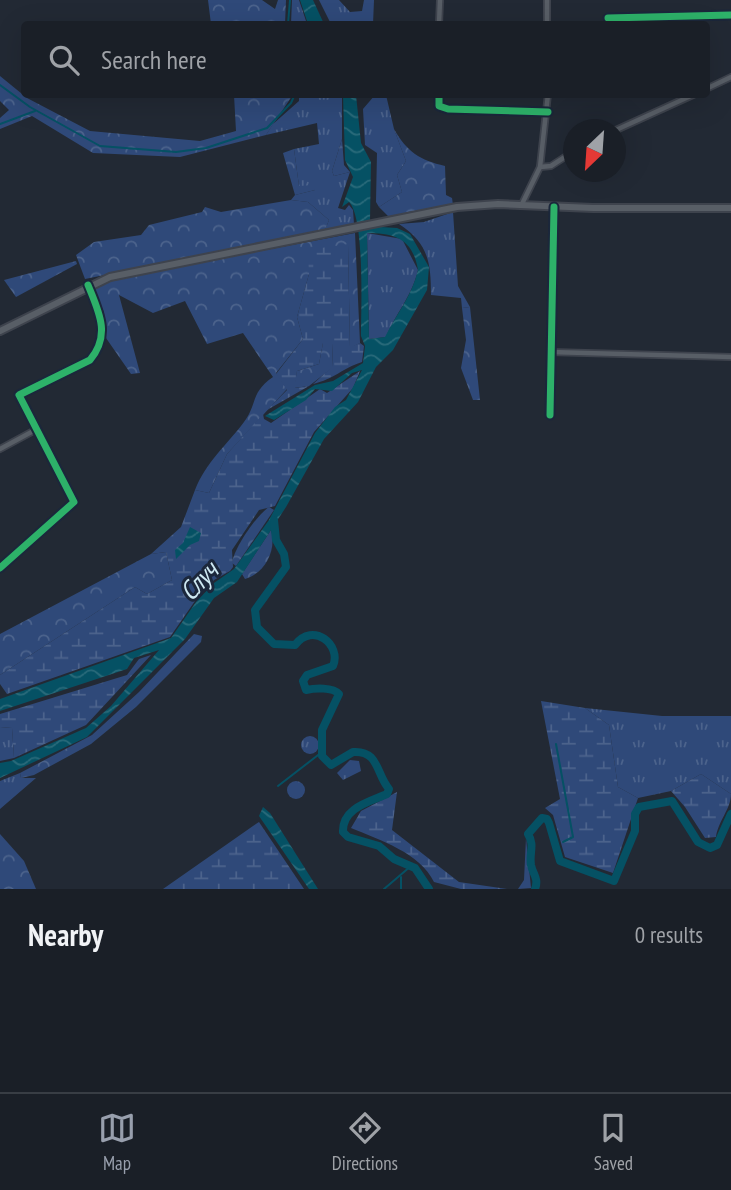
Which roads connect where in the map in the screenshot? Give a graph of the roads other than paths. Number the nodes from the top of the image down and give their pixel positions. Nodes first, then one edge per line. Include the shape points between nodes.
1 (440, 0) edge
2 (547, 0) edge
3 (731, 15) edge
4 (608, 18) dead end
5 (439, 21) edge
6 (547, 21) edge
7 (731, 77) edge
8 (710, 87) edge
9 (439, 98) edge
10 (548, 98) edge
11 (686, 98) edge
12 (548, 112) junction
13 (626, 125) edge
14 (563, 158) edge
15 (540, 167) junction
16 (522, 204) junction
17 (554, 206) junction
18 (731, 208) edge
19 (88, 285) junction
20 (0, 331) edge
21 (550, 352) junction
22 (731, 357) edge
23 (550, 415) dead end
24 (37, 429) junction
25 (0, 449) edge
26 (0, 568) edge

1 - 5 street
2 - 6 street
3 - 4 street
7 - 8 street
9 - 12 street via 439,106 448,109
10 - 12 street
11 - 13 street
12 - 15 street
14 - 15 street
15 - 16 street
16 - 17 main road
16 - 19 main road via 457,207
17 - 18 main road
17 - 21 street
19 - 20 main road
19 - 24 street via 101,320 102,341 90,360 19,395
21 - 22 street
21 - 23 street
24 - 25 street
24 - 26 street via 74,502

